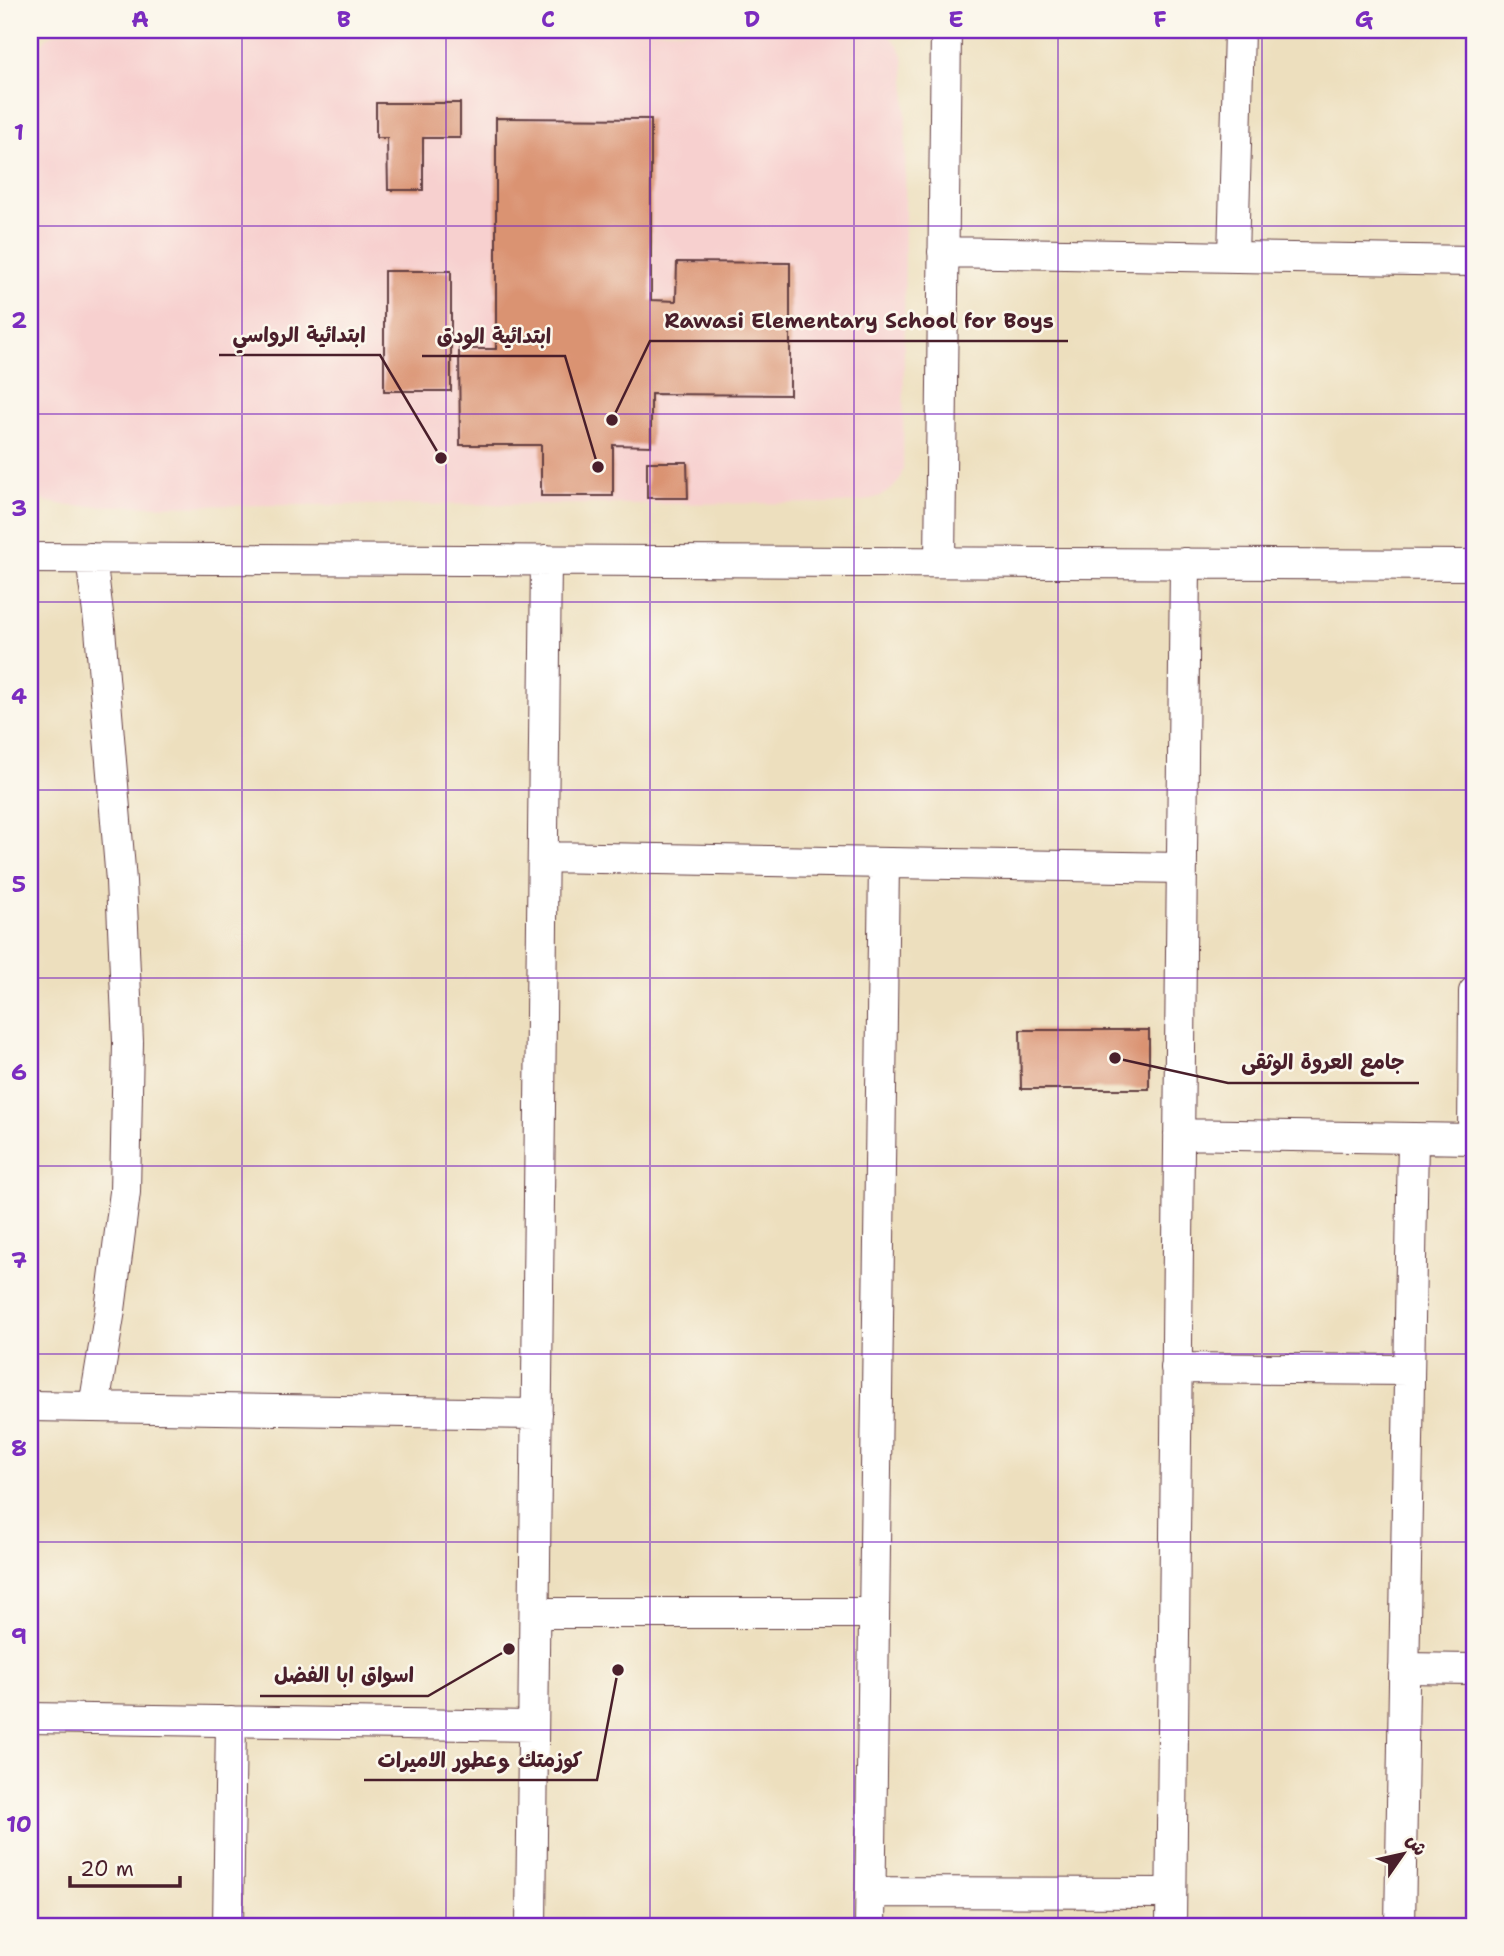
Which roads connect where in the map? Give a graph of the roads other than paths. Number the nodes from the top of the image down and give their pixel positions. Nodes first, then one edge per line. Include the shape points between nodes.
1 (946, 30) edge
2 (1239, 30) edge
3 (943, 252) junction
4 (1233, 257) junction
5 (1474, 261) edge
6 (30, 558) edge
7 (91, 558) junction
8 (546, 561) junction
9 (940, 562) junction
10 (1185, 563) junction
11 (1474, 565) edge
12 (543, 857) junction
13 (884, 863) junction
14 (1182, 868) junction
15 (1474, 992) edge
16 (1179, 1135) junction
17 (1413, 1138) junction
18 (1473, 1139) edge
19 (1176, 1368) junction
20 (1409, 1370) junction
21 (30, 1406) edge
22 (94, 1407) junction
23 (537, 1414) junction
24 (534, 1613) junction
25 (874, 1613) junction
26 (1404, 1668) junction
27 (1474, 1669) edge
28 (30, 1717) edge
29 (231, 1721) junction
30 (533, 1726) junction
31 (871, 1892) junction
32 (1171, 1893) junction
33 (228, 1926) edge
34 (531, 1926) edge
35 (870, 1926) edge
36 (1171, 1926) edge
37 (1400, 1926) edge

1 - 3 street
2 - 4 street
3 - 4 street
3 - 9 street
4 - 5 street
6 - 7 street
7 - 8 street
7 - 22 street via 121,881 128,1042 125,1192
8 - 9 street
8 - 12 street
9 - 10 street
10 - 11 street
10 - 14 street
12 - 13 street
12 - 23 street
13 - 14 street
13 - 25 street
14 - 16 street
15 - 18 street
16 - 17 street
16 - 19 street
17 - 18 street
17 - 20 street
19 - 20 street
19 - 32 street
20 - 26 street
21 - 22 street
22 - 23 street
23 - 24 street
24 - 25 street
24 - 30 street
25 - 31 street
26 - 27 street
26 - 37 street
28 - 29 street
29 - 30 street
29 - 33 street
30 - 34 street
31 - 32 street
31 - 35 street
32 - 36 street

